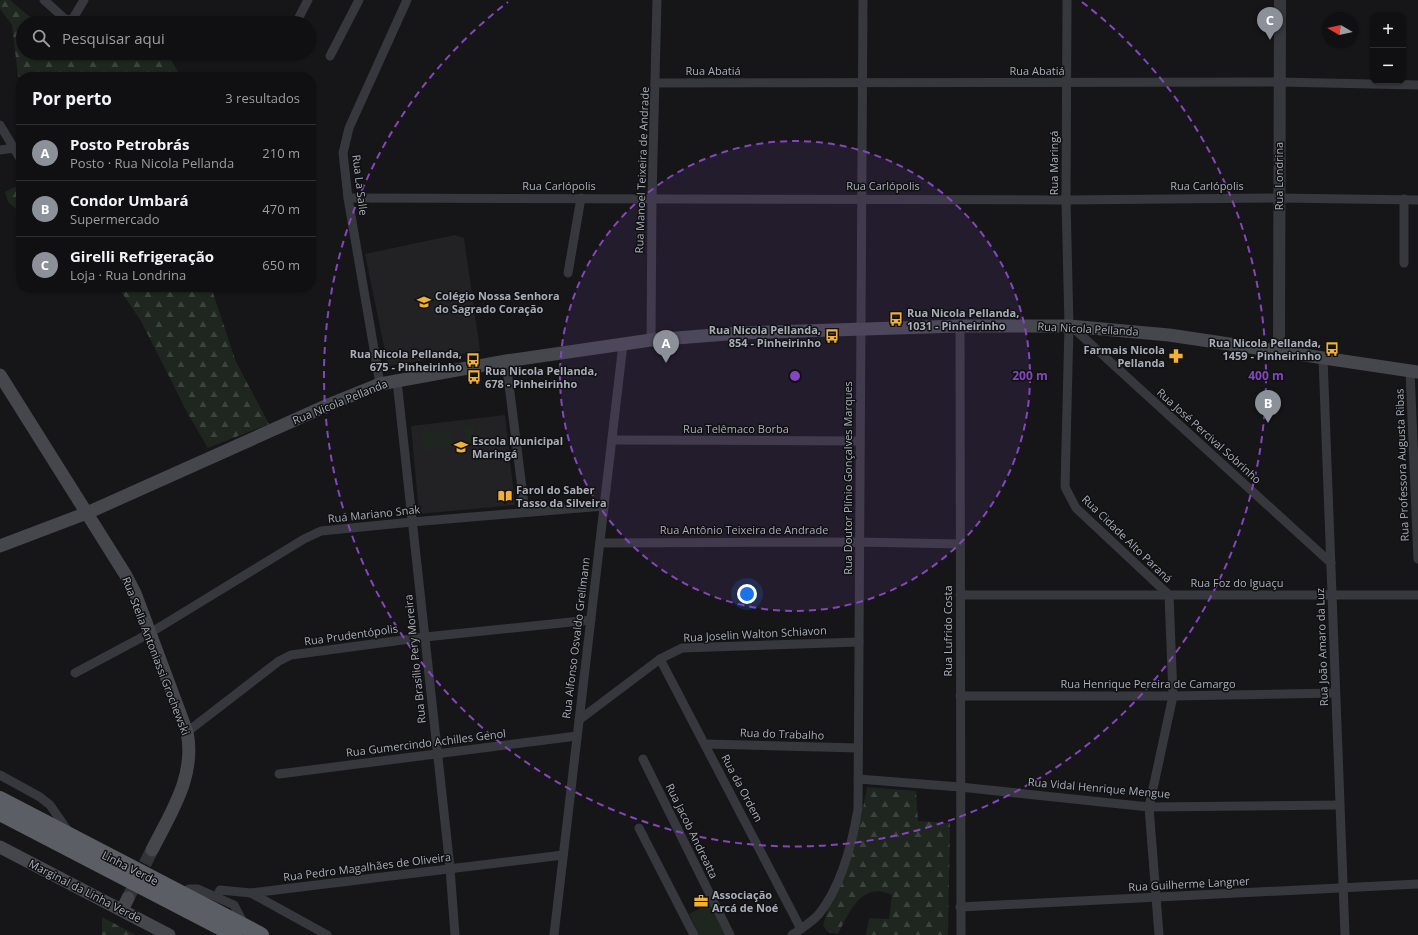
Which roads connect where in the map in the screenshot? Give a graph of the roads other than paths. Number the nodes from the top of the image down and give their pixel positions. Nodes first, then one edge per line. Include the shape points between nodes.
1 (44, 0) edge
2 (84, 0) edge
3 (308, 0) edge
4 (359, 0) edge
5 (407, 0) edge
6 (657, 0) edge
7 (863, 0) edge
8 (1067, 0) edge
9 (1280, 0) edge
10 (61, 16) edge
11 (74, 16) edge
12 (300, 16) edge
13 (330, 56) dead end
14 (1279, 82) junction
15 (656, 83) junction
16 (1067, 83) junction
17 (862, 84) junction
18 (1418, 85) edge
19 (0, 125) edge
20 (14, 148) junction
21 (0, 150) edge
22 (16, 151) edge
23 (348, 198) junction
24 (581, 198) junction
25 (652, 198) junction
26 (862, 198) junction
27 (1279, 198) junction
28 (1404, 199) junction
29 (1066, 200) junction
30 (1418, 200) edge
31 (1404, 263) dead end
32 (568, 273) dead end
33 (960, 326) junction
34 (1070, 326) junction
35 (860, 329) junction
36 (651, 340) junction
37 (623, 344) junction
38 (1279, 351) junction
39 (1323, 358) junction
40 (506, 361) junction
41 (1414, 371) edge
42 (0, 375) edge
43 (397, 381) junction
44 (380, 384) junction
45 (612, 440) junction
46 (860, 442) junction
47 (604, 506) junction
48 (525, 512) junction
49 (87, 513) junction
50 (412, 522) junction
51 (859, 542) junction
52 (600, 543) junction
53 (960, 544) junction
54 (0, 546) edge
55 (1418, 558) edge
56 (1331, 563) junction
57 (1332, 594) junction
58 (960, 595) junction
59 (1168, 595) junction
60 (1418, 595) edge
61 (591, 620) junction
62 (150, 633) junction
63 (425, 637) junction
64 (859, 642) junction
65 (660, 660) junction
66 (74, 673) dead end
67 (1335, 694) junction
68 (960, 696) junction
69 (1174, 696) junction
70 (579, 720) junction
71 (186, 732) junction
72 (577, 736) junction
73 (705, 744) junction
74 (858, 748) junction
75 (437, 754) junction
76 (643, 759) dead end
77 (279, 774) dead end
78 (0, 775) edge
79 (858, 779) junction
80 (960, 787) junction
81 (0, 799) edge
82 (1339, 805) junction
83 (1150, 807) junction
84 (0, 813) edge
85 (639, 828) dead end
86 (74, 839) junction
87 (0, 847) edge
88 (152, 850) tunnel mouth
89 (563, 855) junction
90 (450, 868) junction
91 (1418, 884) edge
92 (1343, 888) junction
93 (250, 893) junction
94 (182, 894) junction
95 (217, 897) junction
96 (1156, 897) junction
97 (960, 907) junction
98 (801, 929) junction
99 (240, 931) edge
100 (170, 935) edge
101 (261, 935) edge
102 (327, 935) edge
103 (455, 935) edge
104 (554, 935) edge
105 (694, 935) edge
106 (730, 935) edge
107 (792, 935) edge
108 (961, 935) edge
109 (1159, 935) edge
110 (1345, 935) edge

1 - 10 street
2 - 11 street
3 - 12 street
4 - 13 street
5 - 23 street, Rua La Salle via 346,137 343,153
6 - 15 street, Rua Manoel Teixeira de Andrade
7 - 17 street, Rua Doutor Plínio Gonçalves Marques
8 - 16 street, Rua Maringá
9 - 14 street, Rua Londrina
14 - 16 street, Rua Abatiá
14 - 18 street, Rua Abatiá
14 - 27 street, Rua Londrina
15 - 17 street, Rua Abatiá
15 - 25 street, Rua Manoel Teixeira de Andrade
16 - 17 street, Rua Abatiá
16 - 29 street, Rua Maringá
17 - 26 street, Rua Doutor Plínio Gonçalves Marques
19 - 20 street
20 - 21 street
20 - 22 street
23 - 24 street, Rua Carlópolis
23 - 44 street, Rua La Salle
24 - 25 street, Rua Carlópolis
24 - 32 street
25 - 26 street, Rua Carlópolis
25 - 36 street, Rua Manoel Teixeira de Andrade
26 - 29 street, Rua Carlópolis
26 - 35 street, Rua Doutor Plínio Gonçalves Marques
27 - 28 street, Rua Carlópolis
27 - 29 street, Rua Carlópolis
27 - 38 street, Rua Londrina
28 - 30 street, Rua Carlópolis
28 - 31 street
29 - 34 street, Rua Maringá
33 - 34 main road, Rua Nicola Pellanda
33 - 35 main road, Rua Nicola Pellanda
33 - 53 street, Rua Lufrido Costa
34 - 38 main road, Rua Nicola Pellanda via 1169,334
34 - 56 street, Rua José Percival Sobrinho
34 - 59 street, Rua Cidade Alto Paraná via 1065,488 1076,508
35 - 36 main road, Rua Nicola Pellanda via 740,333
35 - 46 street, Rua Doutor Plínio Gonçalves Marques
36 - 37 main road, Rua Nicola Pellanda
37 - 40 main road, Rua Nicola Pellanda
37 - 45 street, Rua Alfonso Osvaldo Grellmann
38 - 39 main road, Rua Nicola Pellanda
39 - 41 main road, Rua Nicola Pellanda
39 - 56 street, Rua João Amaro da Luz
40 - 43 main road, Rua Nicola Pellanda
40 - 48 street
41 - 55 street, Rua Professora Augusta Ribas
42 - 49 main road, Rua Stella Antoniassi Grochewski
43 - 44 main road, Rua Nicola Pellanda
43 - 50 street, Rua Brasílio Pery Moreira
44 - 49 main road, Rua Nicola Pellanda
45 - 46 street, Rua Telêmaco Borba
45 - 47 street, Rua Alfonso Osvaldo Grellmann
46 - 51 street, Rua Doutor Plínio Gonçalves Marques
47 - 48 street, Rua Mariano Snak
47 - 52 street, Rua Alfonso Osvaldo Grellmann
48 - 50 street, Rua Mariano Snak
49 - 54 main road, Rua Nicola Pellanda
49 - 62 main road, Rua Stella Antoniassi Grochewski via 125,574
50 - 62 street, Rua Mariano Snak via 321,531
50 - 63 street, Rua Brasílio Pery Moreira
51 - 52 street, Rua Antônio Teixeira de Andrade
51 - 53 street, Rua Antônio Teixeira de Andrade
51 - 64 street, Rua Doutor Plínio Gonçalves Marques
52 - 61 street, Rua Alfonso Osvaldo Grellmann
53 - 58 street, Rua Lufrido Costa
56 - 57 street, Rua João Amaro da Luz
57 - 59 street, Rua Foz do Iguaçu
57 - 60 street, Rua Foz do Iguaçu
57 - 67 street, Rua João Amaro da Luz
58 - 59 street, Rua Foz do Iguaçu
58 - 68 street, Rua Lufrido Costa
59 - 69 street, Rua Cidade Alto Paraná
61 - 63 street, Rua Prudentópolis
61 - 70 street, Rua Alfonso Osvaldo Grellmann
62 - 66 street, Rua Mariano Snak
62 - 71 main road, Rua Stella Antoniassi Grochewski
63 - 71 street, Rua Prudentópolis via 291,655
63 - 75 street, Rua Brasílio Pery Moreira
64 - 65 street, Rua Joselin Walton Schiavon via 682,648
64 - 74 street, Rua Doutor Plínio Gonçalves Marques
65 - 70 street, Rua Joselin Walton Schiavon
65 - 73 street, Rua da Ordem
67 - 69 street, Rua Henrique Pereira de Camargo
67 - 82 street, Rua João Amaro da Luz
68 - 69 street, Rua Henrique Pereira de Camargo
68 - 80 street, Rua Lufrido Costa
69 - 83 street, Rua Cidade Alto Paraná
70 - 72 street, Rua Alfonso Osvaldo Grellmann
71 - 88 main road, Rua Stella Antoniassi Grochewski via 189,745 188,771 183,787
72 - 75 street, Rua Gumercindo Achilles Genol
72 - 89 street, Rua Alfonso Osvaldo Grellmann
73 - 74 street, Rua do Trabalho
73 - 98 street, Rua da Ordem
74 - 79 street, Rua Doutor Plínio Gonçalves Marques
75 - 77 street, Rua Gumercindo Achilles Genol
75 - 90 street, Rua Brasílio Pery Moreira
76 - 106 street, Rua Jacob Andreatta
78 - 86 street via 50,805
79 - 80 street, Rua Vidal Henrique Mengue
79 - 98 street, Rua Doutor Plínio Gonçalves Marques via 858,809 850,848 829,900 818,915
80 - 83 street, Rua Vidal Henrique Mengue
80 - 97 street, Rua Lufrido Costa
81 - 86 highway, Linha Verde
82 - 83 street, Rua Vidal Henrique Mengue
82 - 92 street, Rua João Amaro da Luz
83 - 96 street, Rua Cidade Alto Paraná
84 - 99 highway, Linha Verde
85 - 105 street
86 - 94 highway, Linha Verde
87 - 100 main road, Marginal da Linha Verde via 125,904
89 - 90 street, Rua Pedro Magalhães de Oliveira
89 - 104 street, Rua Alfonso Osvaldo Grellmann
90 - 93 street, Rua Pedro Magalhães de Oliveira
90 - 103 street, Rua Brasílio Pery Moreira
91 - 92 street, Rua Guilherme Langner
92 - 96 street, Rua Guilherme Langner
92 - 110 street, Rua João Amaro da Luz
93 - 95 street, Rua Pedro Magalhães de Oliveira via 220,890
93 - 102 street
94 - 95 street via 193,888
94 - 99 highway, Linha Verde
95 - 99 street via 234,905
96 - 97 street, Rua Guilherme Langner
96 - 109 street, Rua Cidade Alto Paraná
97 - 108 street, Rua Lufrido Costa
98 - 107 street, Rua Doutor Plínio Gonçalves Marques
99 - 101 highway, Linha Verde

